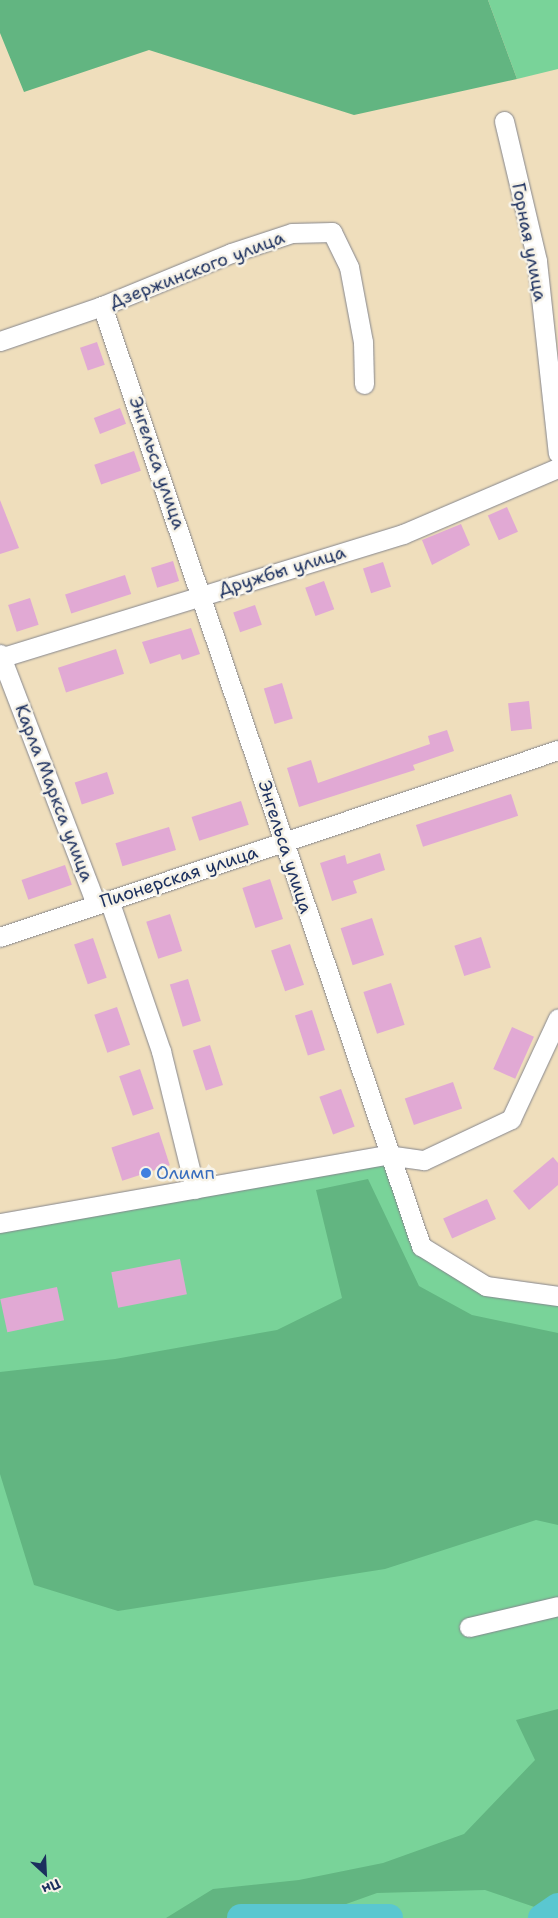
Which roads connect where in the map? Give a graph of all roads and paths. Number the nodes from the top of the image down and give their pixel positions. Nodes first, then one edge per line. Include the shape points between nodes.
1 (504, 122) dead end
2 (102, 306) junction
3 (0, 341) edge
4 (364, 384) dead end
5 (558, 453) edge
6 (558, 468) edge
7 (203, 594) junction
8 (1, 657) edge
9 (558, 750) edge
10 (283, 842) junction
11 (102, 902) junction
12 (0, 936) edge
13 (558, 1018) edge
14 (387, 1155) junction
15 (195, 1188) junction
16 (0, 1223) edge
17 (558, 1296) edge
18 (558, 1606) edge
19 (468, 1627) dead end

1 - 5 street, Горная улица via 537,261
2 - 3 street, Дзержинского улица
2 - 4 street, Дзержинского улица via 231,253 292,234 332,232 349,267 363,342
2 - 7 street, Энгельса улица
6 - 7 street, Дружбы улица via 403,534
7 - 8 street, Дружбы улица
7 - 10 street, Энгельса улица
8 - 11 street, Карла Маркса улица
9 - 10 street, Пионерская улица
10 - 11 street, Пионерская улица
10 - 14 street, Энгельса улица
11 - 12 street, Пионерская улица
11 - 15 street, Карла Маркса улица via 161,1051
13 - 14 street via 511,1119 424,1160
14 - 15 street
14 - 17 street, Энгельса улица via 421,1246 486,1286
15 - 16 street
18 - 19 street

